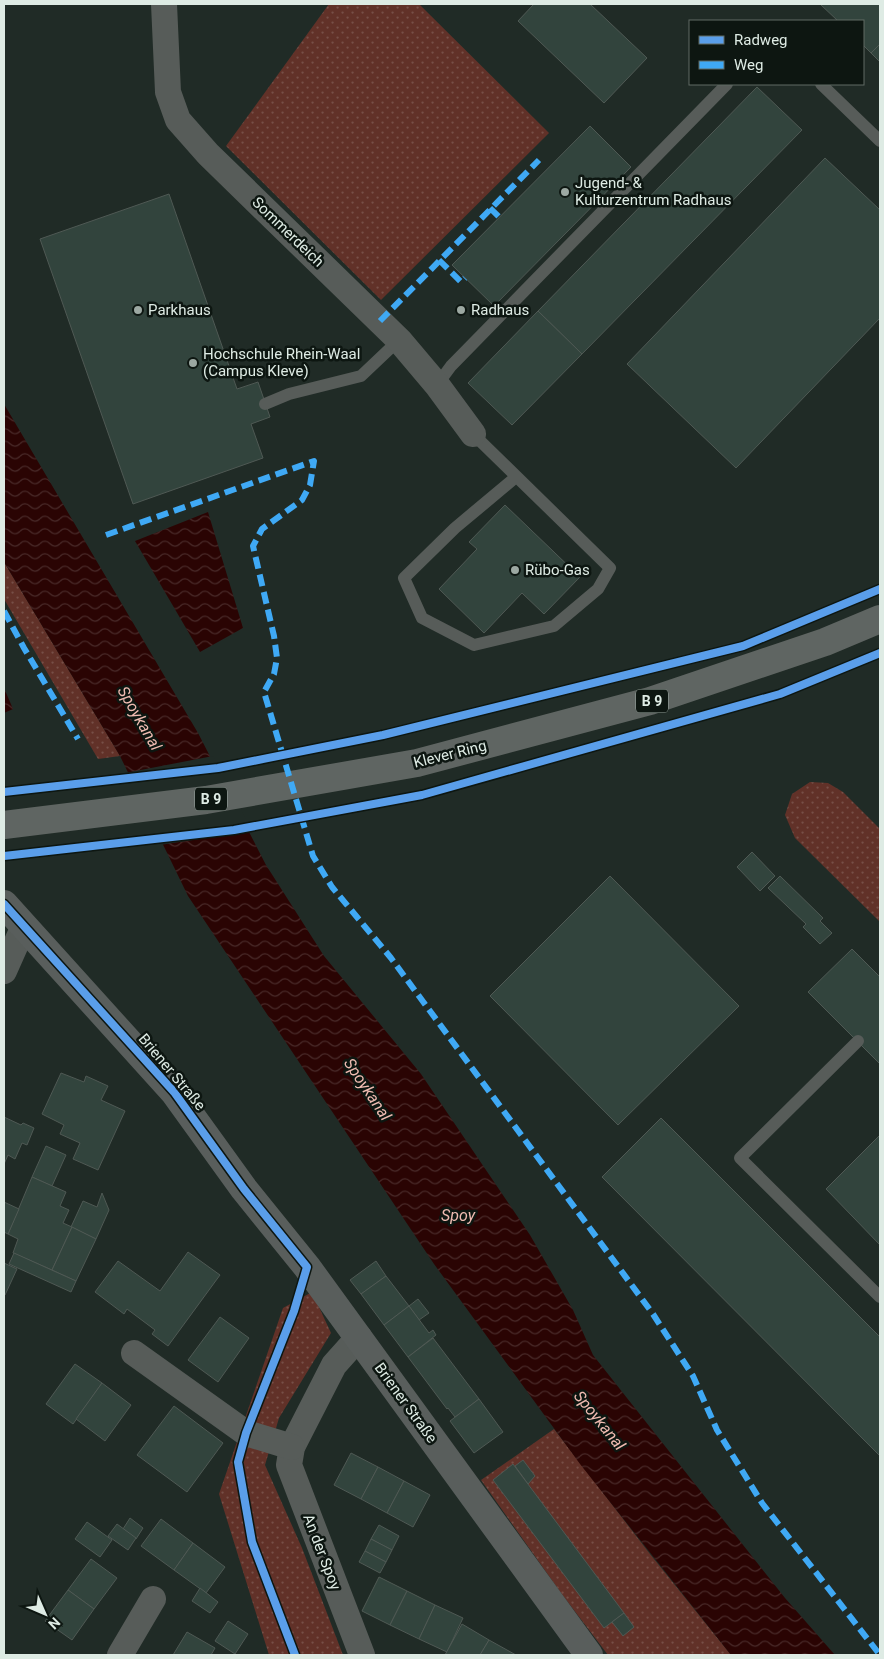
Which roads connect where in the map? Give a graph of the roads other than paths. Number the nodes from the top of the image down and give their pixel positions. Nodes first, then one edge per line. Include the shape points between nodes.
1 (164, 4) edge
2 (726, 85) edge
3 (823, 85) edge
4 (880, 141) edge
5 (399, 340) junction
6 (437, 385) junction
7 (265, 404) dead end
8 (473, 434) joint
9 (516, 477) junction
10 (880, 619) edge
11 (4, 825) edge
12 (4, 904) edge
13 (24, 926) junction
14 (4, 971) edge
15 (858, 1041) dead end
16 (880, 1297) edge
17 (359, 1338) junction
18 (134, 1353) dead end
19 (292, 1447) junction
20 (153, 1599) dead end
21 (120, 1655) edge
22 (362, 1655) edge
23 (589, 1655) edge

1 - 5 street, Sommerdeich via 168,92 178,120 208,154
2 - 6 lane via 451,366
3 - 4 lane
5 - 6 street, Sommerdeich
5 - 7 lane via 361,376 289,394
6 - 8 street, Sommerdeich
8 - 9 lane
9 - 9 lane via 610,568 598,589 554,626 474,645 422,618 404,578 455,528
10 - 11 main road, Klever Ring / B 9 via 824,642 650,701 417,763 206,800
12 - 13 street, Briener Straße
13 - 14 street
13 - 17 street, Briener Straße via 174,1092
15 - 16 lane via 740,1158
17 - 19 street, An der Spoy via 334,1366
17 - 23 street, Briener Straße
18 - 19 street via 246,1433
19 - 22 street, An der Spoy via 289,1465
20 - 21 street

